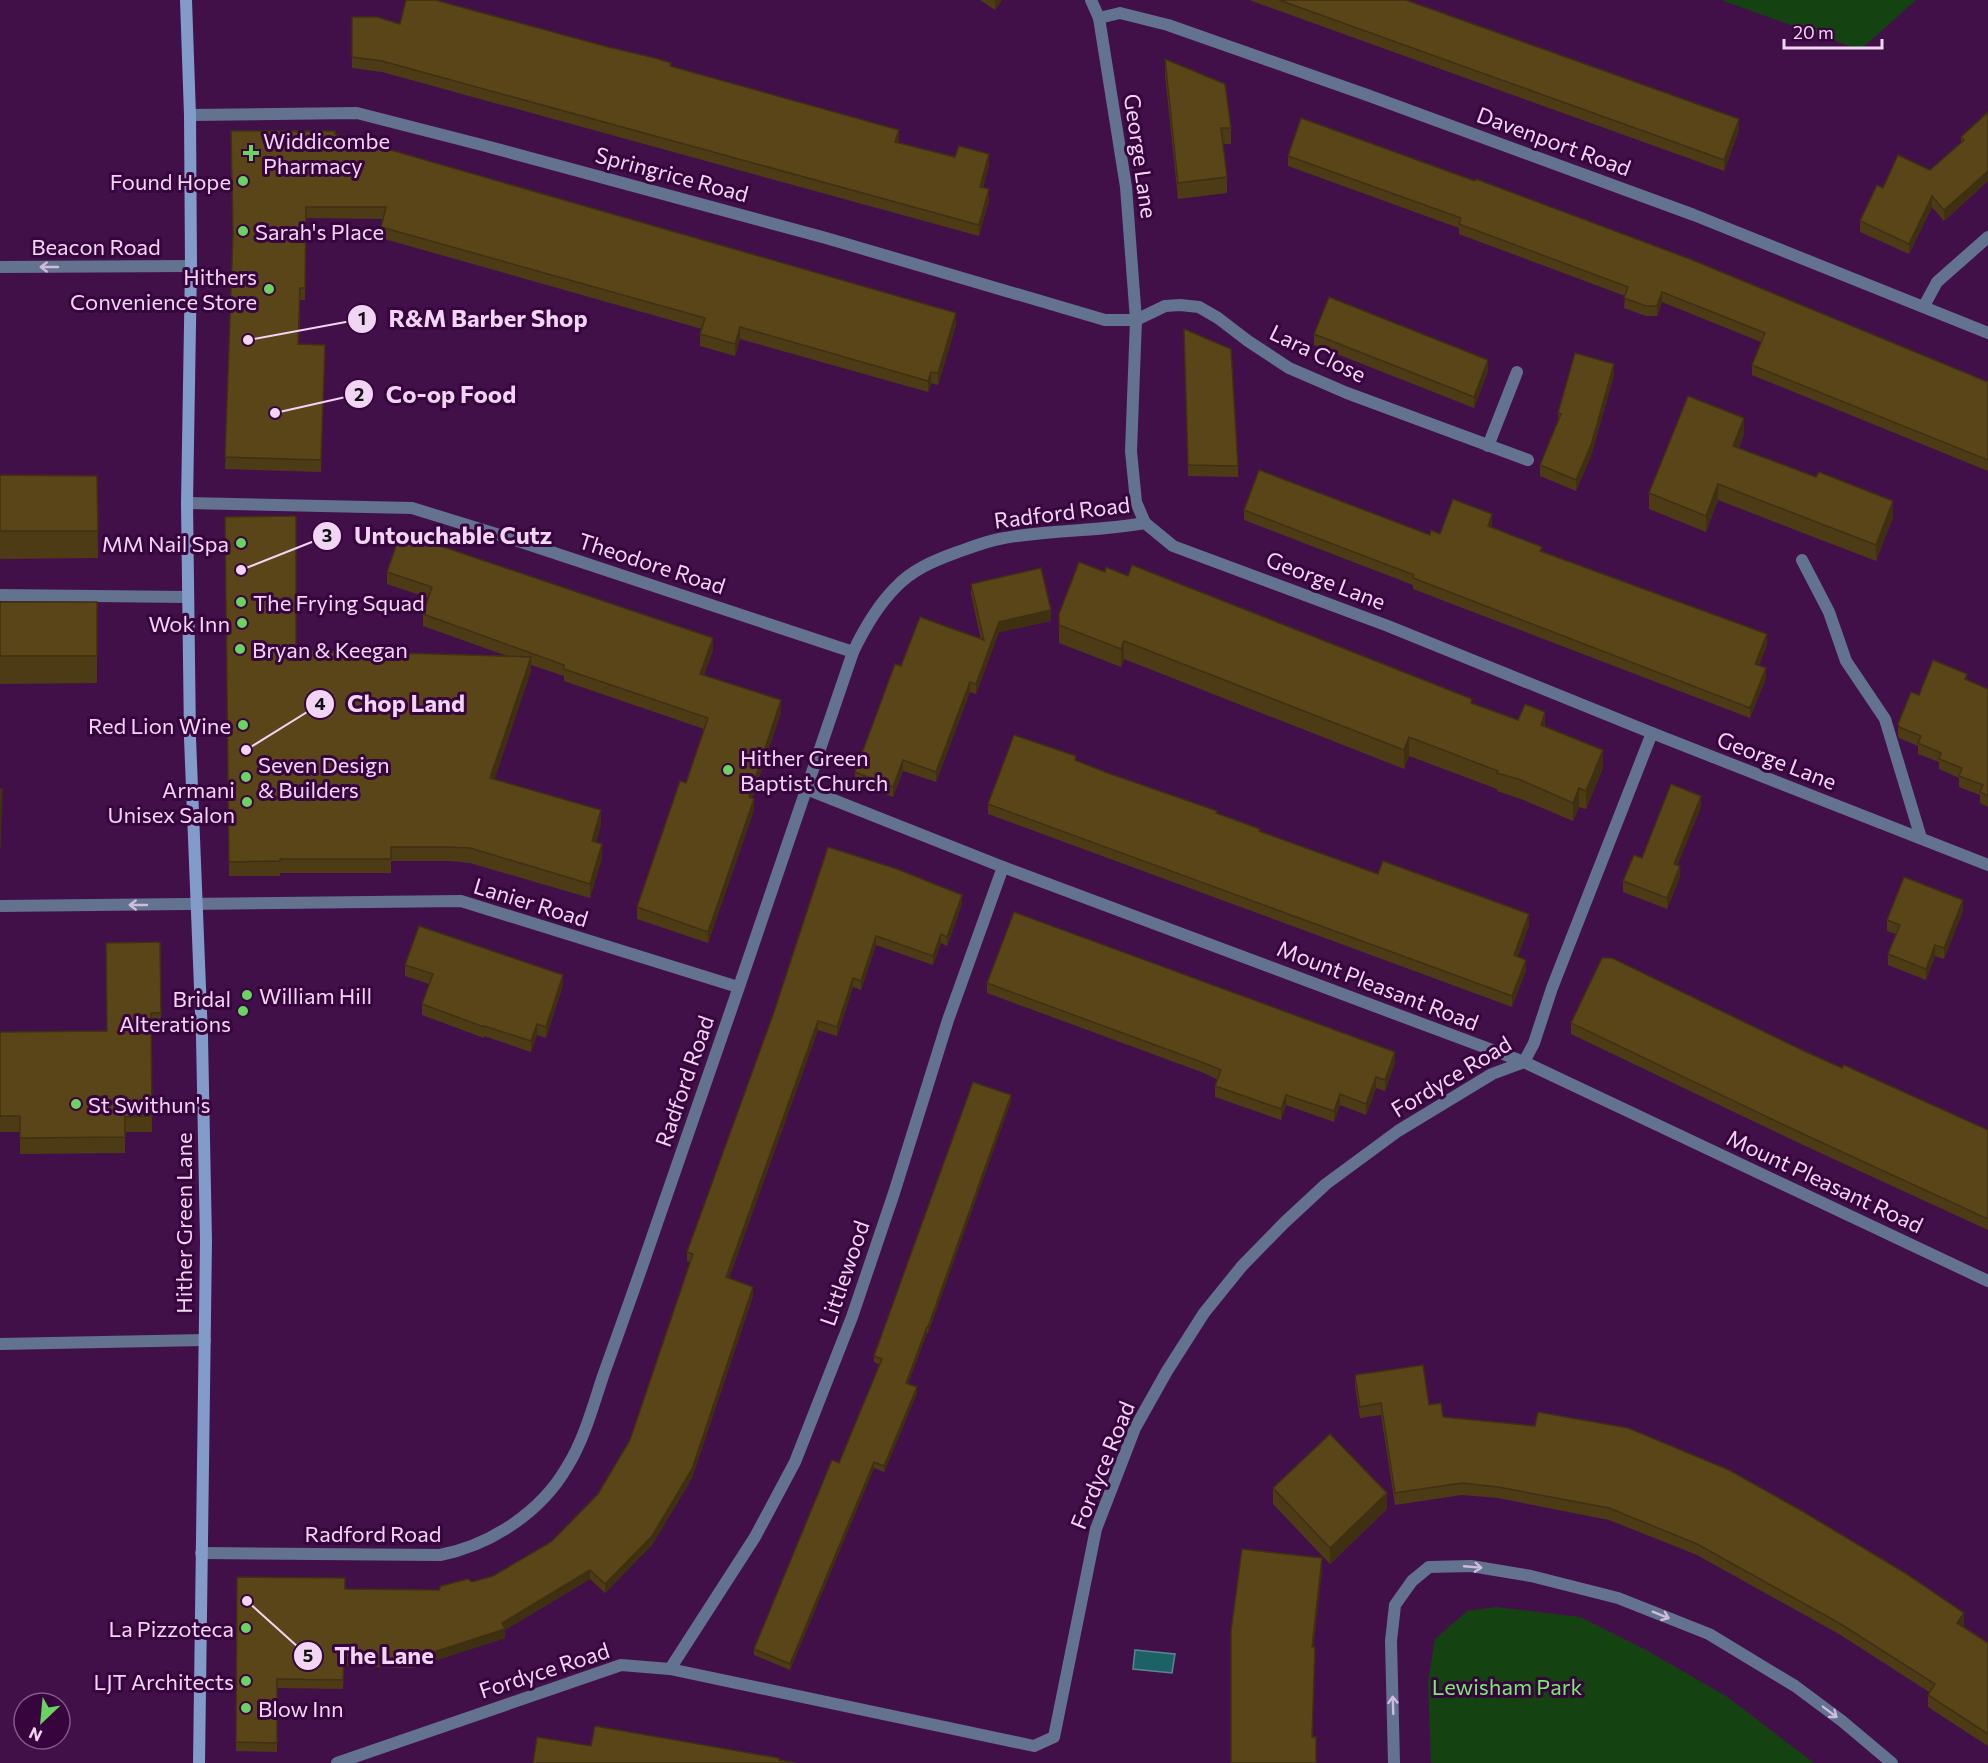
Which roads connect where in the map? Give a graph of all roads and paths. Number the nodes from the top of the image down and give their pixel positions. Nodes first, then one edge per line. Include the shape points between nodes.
1 (186, 0) edge
2 (1091, 0) edge
3 (1099, 18) junction
4 (190, 115) junction
5 (1988, 237) edge
6 (191, 266) junction
7 (0, 267) edge
8 (1924, 306) junction
9 (1136, 320) junction
10 (1988, 333) edge
11 (1517, 372) dead end
12 (1488, 446) junction
13 (1528, 460) dead end
14 (187, 503) junction
15 (1145, 523) junction
16 (1802, 560) dead end
17 (0, 595) edge
18 (188, 597) junction
19 (853, 652) junction
20 (1652, 733) junction
21 (806, 789) junction
22 (1921, 838) junction
23 (1988, 865) edge
24 (1003, 867) junction
25 (196, 905) junction
26 (0, 906) edge
27 (738, 987) junction
28 (1524, 1062) junction
29 (1988, 1281) edge
30 (204, 1340) junction
31 (0, 1344) edge
32 (201, 1553) junction
33 (670, 1669) junction
34 (200, 1763) edge
35 (337, 1763) edge
36 (1394, 1763) edge
37 (1892, 1763) edge

1 - 4 street, Hither Green Lane
2 - 3 street, George Lane
3 - 8 street, Davenport Road via 1120,13 1158,23 1292,69 1694,215
3 - 9 street, George Lane via 1126,187
4 - 6 street, Hither Green Lane
4 - 9 street, Springrice Road via 357,113 826,237 1105,320
5 - 8 street via 1937,282
6 -> 7 street, Beacon Road
6 - 14 street, Hither Green Lane
8 - 10 street, Davenport Road
9 - 12 street, Lara Close via 1165,306 1199,307 1289,368
9 - 15 street, George Lane via 1131,451 1136,502
11 - 12 street
12 - 13 street, Lara Close
14 - 18 street, Hither Green Lane
14 - 19 street, Theodore Road via 412,508
15 - 19 street, Radford Road via 997,539 933,560 896,587 866,625
15 - 20 street, George Lane via 1173,546 1388,626
16 - 22 street via 1829,612 1846,661 1885,719
17 - 18 street
18 - 25 street, Hither Green Lane
19 - 21 street, Radford Road
20 - 22 street, George Lane
20 - 28 street, Fordyce Road
21 - 24 street, Mount Pleasant Road
21 - 27 street, Radford Road
22 - 23 street, George Lane
24 - 28 street, Mount Pleasant Road
24 - 33 street, Littlewood via 948,1020 852,1317 795,1462 755,1537
25 -> 26 street, Lanier Road
25 - 27 street, Lanier Road via 461,901
25 - 30 street, Hither Green Lane via 206,1241
27 - 32 street, Radford Road via 583,1432 568,1466 550,1491 525,1515 493,1536 464,1551 440,1556
28 - 29 street, Mount Pleasant Road
28 - 33 street, Fordyce Road via 1492,1074 1398,1131 1326,1184 1242,1266 1204,1313 1135,1428 1096,1529 1054,1737 1034,1746
30 - 31 street
30 - 32 street, Hither Green Lane
32 - 34 street, Hither Green Lane
33 - 35 street, Fordyce Road via 621,1665
36 -> 37 street via 1391,1641 1395,1605 1412,1581 1429,1567 1471,1566 1618,1598 1709,1634 1795,1686

